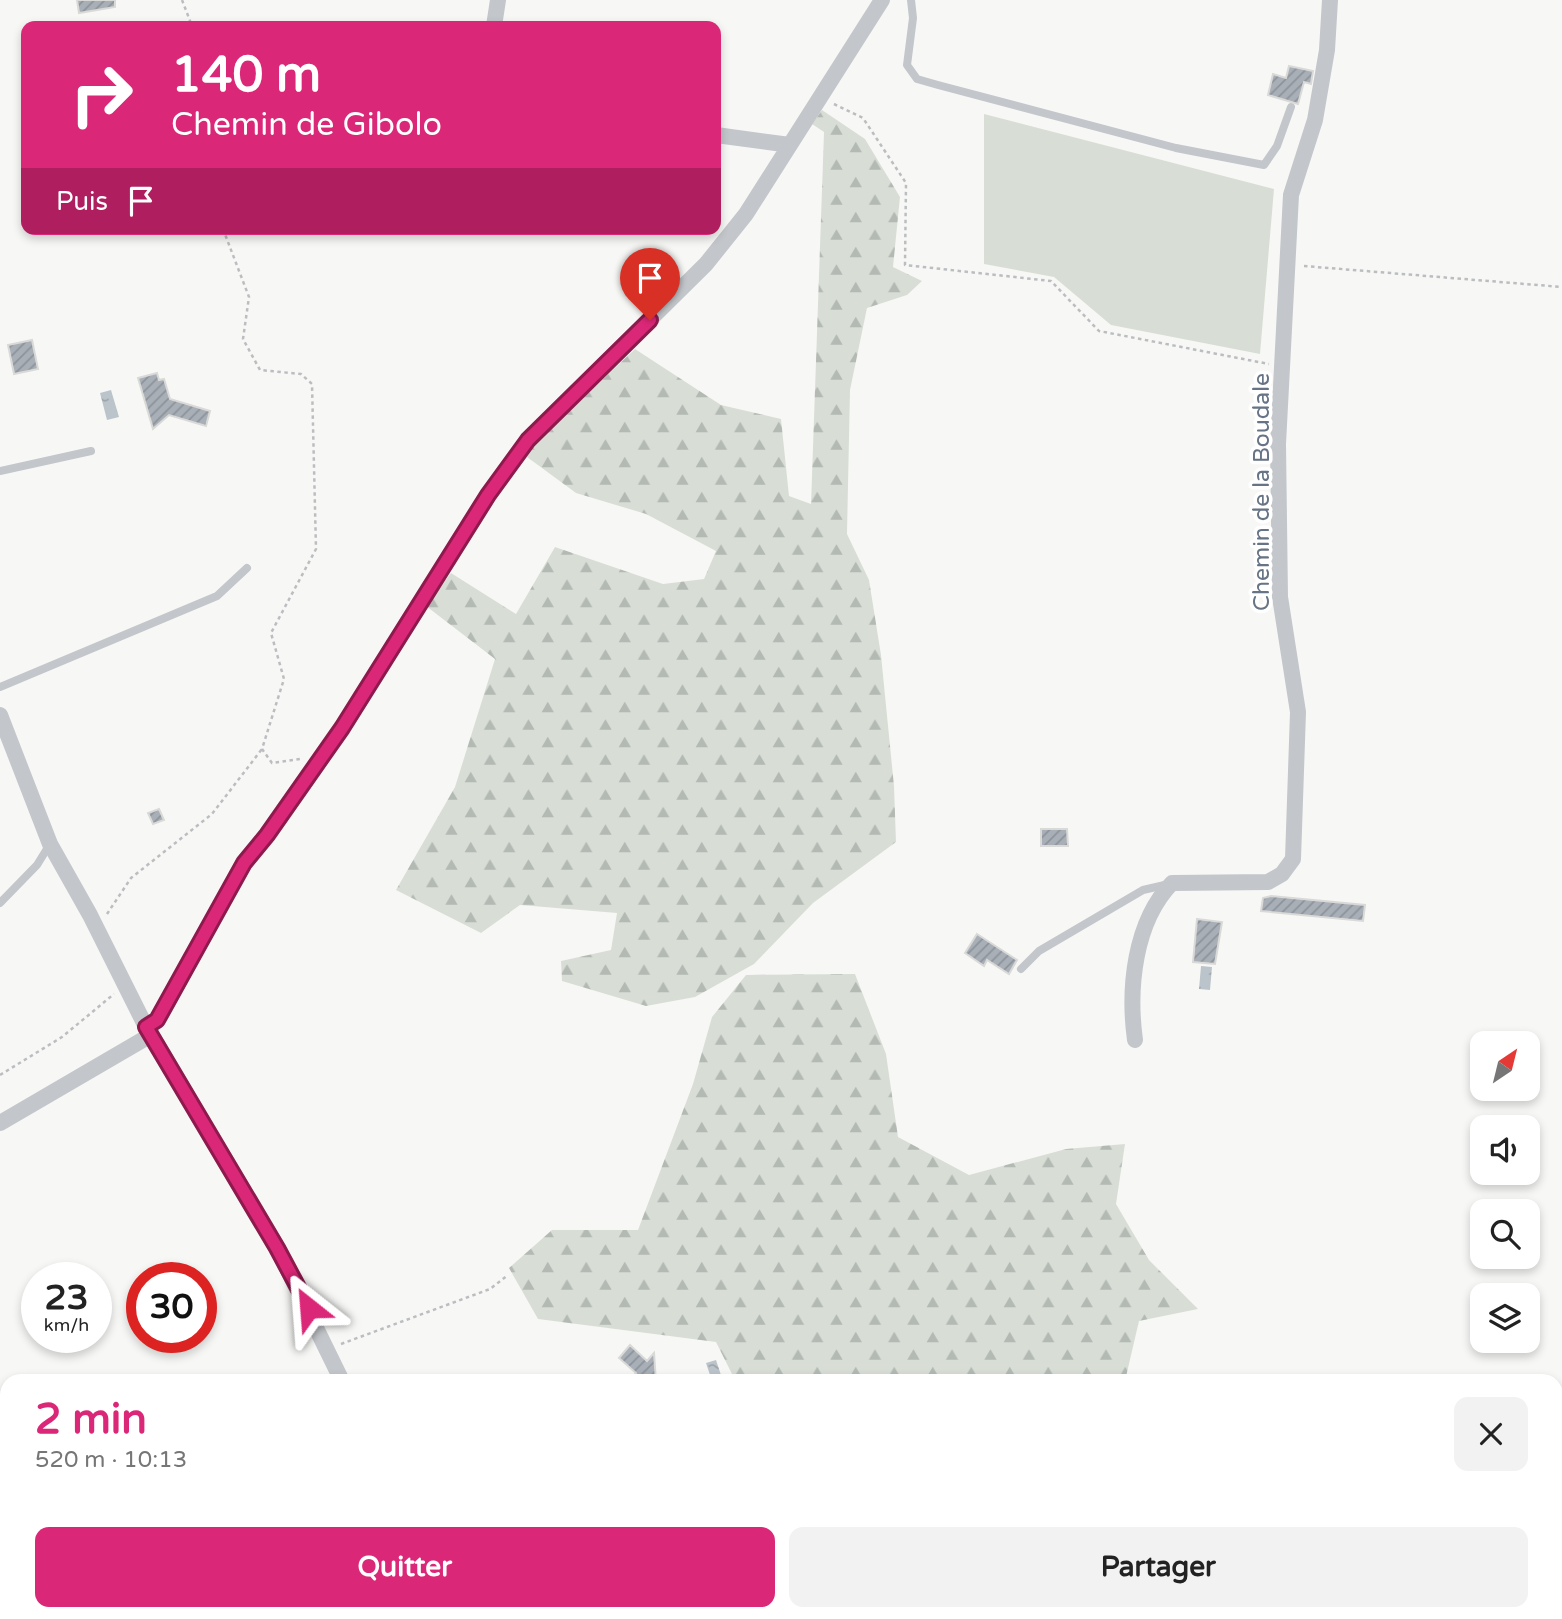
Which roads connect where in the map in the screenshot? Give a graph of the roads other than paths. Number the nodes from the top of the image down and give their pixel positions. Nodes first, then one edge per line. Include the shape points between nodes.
1 (498, 0) edge
2 (882, 0) edge
3 (911, 0) edge
4 (1330, 0) edge
5 (495, 21) edge
6 (1291, 107) dead end
7 (721, 136) edge
8 (790, 145) junction
9 (91, 450) dead end
10 (0, 471) edge
11 (247, 568) dead end
12 (0, 687) edge
13 (0, 715) edge
14 (50, 844) junction
15 (1172, 883) junction
16 (0, 903) edge
17 (1021, 969) dead end
18 (149, 1031) junction
19 (1135, 1040) dead end
20 (0, 1122) edge
21 (339, 1374) edge

1 - 5 street
2 - 8 street
3 - 6 lane via 907,65 917,79 938,85 1176,148 1264,165 1277,146
4 - 15 street, Chemin de la Boudale via 1315,120 1291,195 1278,444 1280,597 1298,712 1293,859 1282,874 1268,882
7 - 8 street
8 - 18 street via 746,214 706,264 528,440 488,495 323,756 244,863
9 - 10 lane
11 - 12 lane via 217,596
13 - 14 street
14 - 16 lane via 37,865
14 - 18 street
15 - 17 lane via 1143,890 1039,951
15 - 19 street via 1160,895 1135,958
18 - 20 street
18 - 21 street via 277,1248

